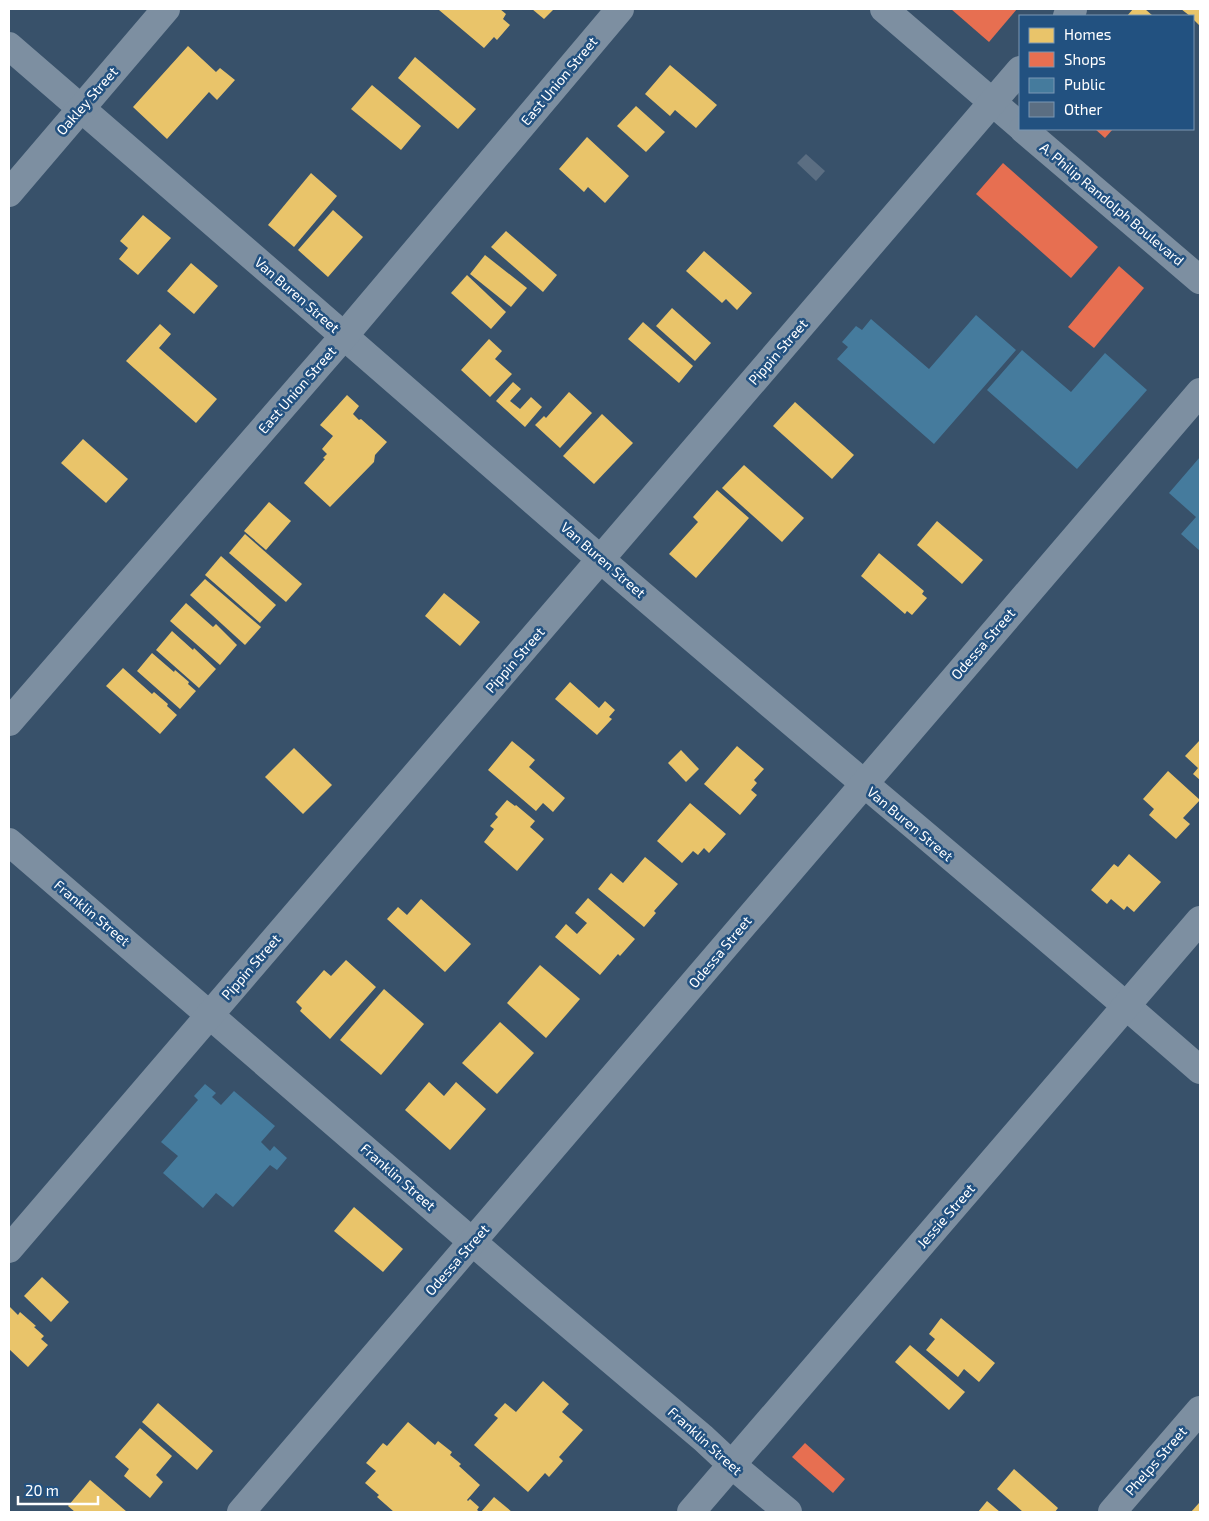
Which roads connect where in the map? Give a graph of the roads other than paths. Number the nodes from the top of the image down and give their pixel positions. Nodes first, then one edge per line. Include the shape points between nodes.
1 (166, 9) edge
2 (620, 9) edge
3 (884, 9) edge
4 (9, 46) edge
5 (1019, 71) edge
6 (992, 103) junction
7 (81, 108) junction
8 (1019, 125) edge
9 (1024, 130) edge
10 (9, 193) edge
11 (1200, 280) edge
12 (344, 336) junction
13 (1200, 392) edge
14 (601, 559) junction
15 (9, 722) edge
16 (863, 784) junction
17 (9, 842) edge
18 (1200, 920) edge
19 (1127, 1006) junction
20 (210, 1015) junction
21 (1200, 1070) edge
22 (473, 1242) junction
23 (9, 1249) edge
24 (1200, 1410) edge
25 (732, 1465) junction
26 (240, 1512) edge
27 (691, 1512) edge
28 (788, 1512) edge
29 (1112, 1512) edge

1 - 7 street, Oakley Street
2 - 12 street, East Union Street
3 - 6 street
4 - 7 street, Van Buren Street
5 - 6 street, Pippin Street
6 - 8 street
6 - 14 street, Pippin Street
7 - 10 street, Oakley Street
7 - 12 street, Van Buren Street
9 - 11 street, A. Philip Randolph Boulevard
12 - 14 street, Van Buren Street
12 - 15 street, East Union Street
13 - 16 street, Odessa Street
14 - 16 street, Van Buren Street
14 - 20 street, Pippin Street
16 - 19 street, Van Buren Street
16 - 22 street, Odessa Street
17 - 20 street, Franklin Street
18 - 19 street, Jessie Street
19 - 21 street, Van Buren Street
19 - 25 street, Jessie Street
20 - 22 street, Franklin Street
20 - 23 street, Pippin Street
22 - 25 street, Franklin Street
22 - 26 street, Odessa Street
24 - 29 street, Phelps Street
25 - 27 street, Jessie Street
25 - 28 street, Franklin Street

